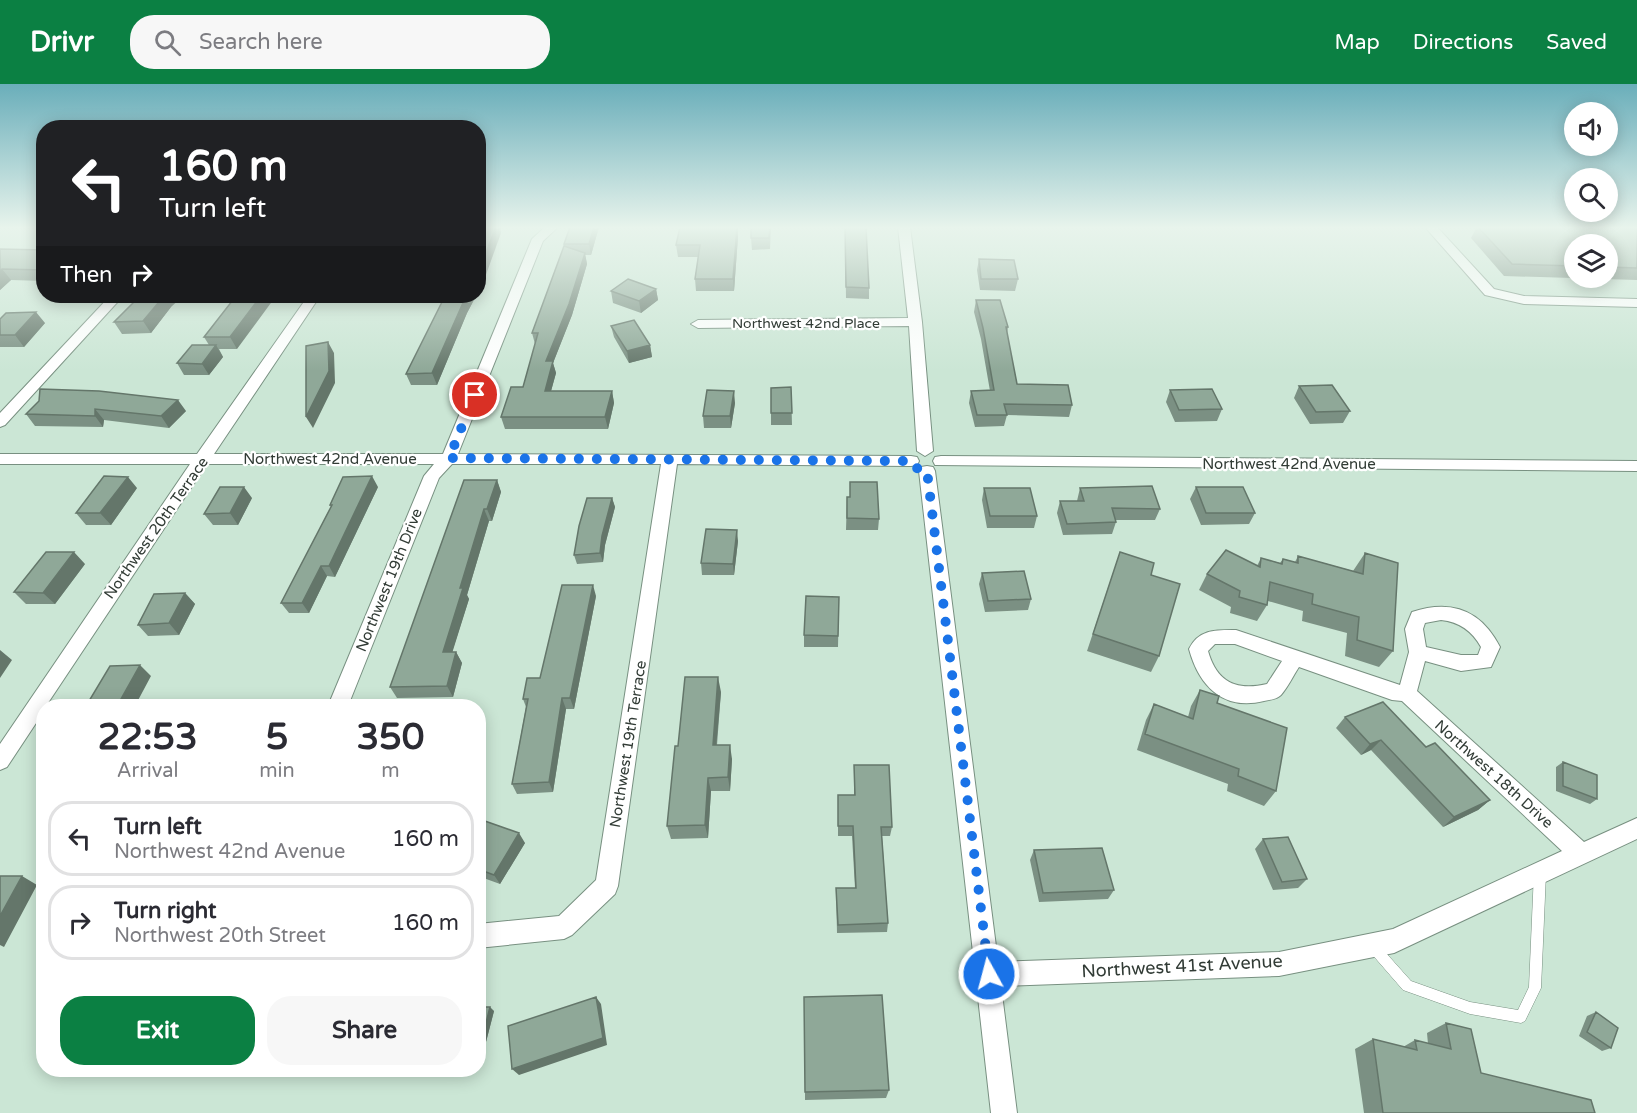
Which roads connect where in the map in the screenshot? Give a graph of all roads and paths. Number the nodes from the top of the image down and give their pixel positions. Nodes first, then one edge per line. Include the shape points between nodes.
1 (523, 275) edge
2 (910, 275) edge
3 (1472, 275) edge
4 (110, 303) edge
5 (309, 303) edge
6 (1637, 303) edge
7 (915, 322) junction
8 (698, 324) dead end
9 (0, 422) edge
10 (449, 458) junction
11 (0, 459) edge
12 (203, 459) junction
13 (670, 459) junction
14 (926, 461) junction
15 (1637, 466) edge
16 (1418, 652) dead end
17 (1295, 658) junction
18 (1407, 694) junction
19 (41, 699) edge
20 (341, 699) edge
21 (36, 706) edge
22 (0, 761) edge
23 (1637, 828) edge
24 (1581, 854) junction
25 (1540, 873) junction
26 (486, 936) edge
27 (1372, 945) junction
28 (989, 974) junction
29 (1004, 1113) edge

1 - 10 street, Northwest 19th Drive
2 - 7 street
3 - 6 street via 1490,292 1533,301
4 - 9 street
5 - 12 street, Northwest 20th Terrace
7 - 8 street, Northwest 42nd Place
7 - 14 street
10 - 12 street, Northwest 42nd Avenue
10 - 13 street, Northwest 42nd Avenue
10 - 20 street, Northwest 19th Drive via 432,476
11 - 12 street, Northwest 42nd Avenue
12 - 19 street, Northwest 20th Terrace
13 - 14 street, Northwest 42nd Avenue
13 - 26 street, Northwest 19th Terrace via 607,886 564,927
14 - 15 street, Northwest 42nd Avenue
14 - 28 street
16 - 18 street
17 - 17 street via 1236,637 1210,637 1198,649 1201,665 1220,688 1247,696 1273,691
17 - 18 street
18 - 24 street, Northwest 18th Drive
21 - 22 street, Northwest 20th Terrace
23 - 24 street, Northwest 41st Avenue
24 - 25 street, Northwest 41st Avenue
25 - 27 street, Northwest 41st Avenue via 1394,941
25 - 27 lane via 1535,988 1521,1017 1470,1008 1407,986
27 - 28 street, Northwest 41st Avenue via 1279,964
28 - 29 street

